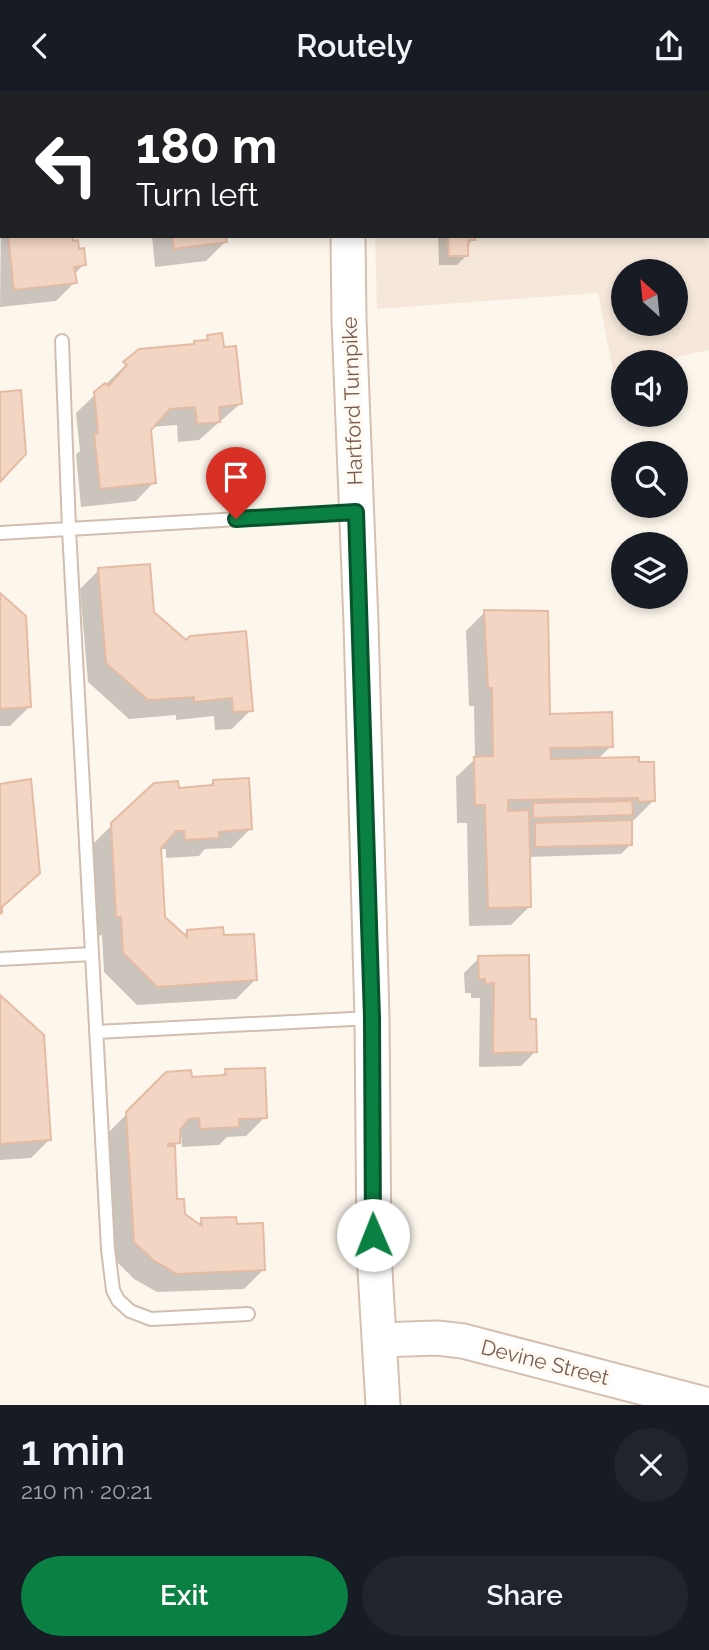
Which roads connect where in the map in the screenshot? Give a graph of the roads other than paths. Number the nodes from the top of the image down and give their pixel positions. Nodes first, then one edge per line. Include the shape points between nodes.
1 (348, 238) edge
2 (62, 341) dead end
3 (356, 512) junction
4 (69, 529) junction
5 (0, 533) edge
6 (92, 954) junction
7 (0, 959) edge
8 (372, 1018) junction
9 (96, 1032) junction
10 (248, 1314) dead end
11 (379, 1340) junction
12 (383, 1405) edge
13 (709, 1405) edge

1 - 3 main road, Hartford Turnpike
2 - 4 lane
3 - 4 lane
3 - 8 main road, Hartford Turnpike
4 - 5 lane
4 - 6 lane
6 - 7 lane
6 - 9 lane
8 - 9 lane
8 - 11 main road, Hartford Turnpike via 373,1254
9 - 10 lane via 108,1249 118,1300 130,1311 151,1319
11 - 12 main road, Hartford Turnpike
11 - 13 main road, Devine Street via 463,1341

